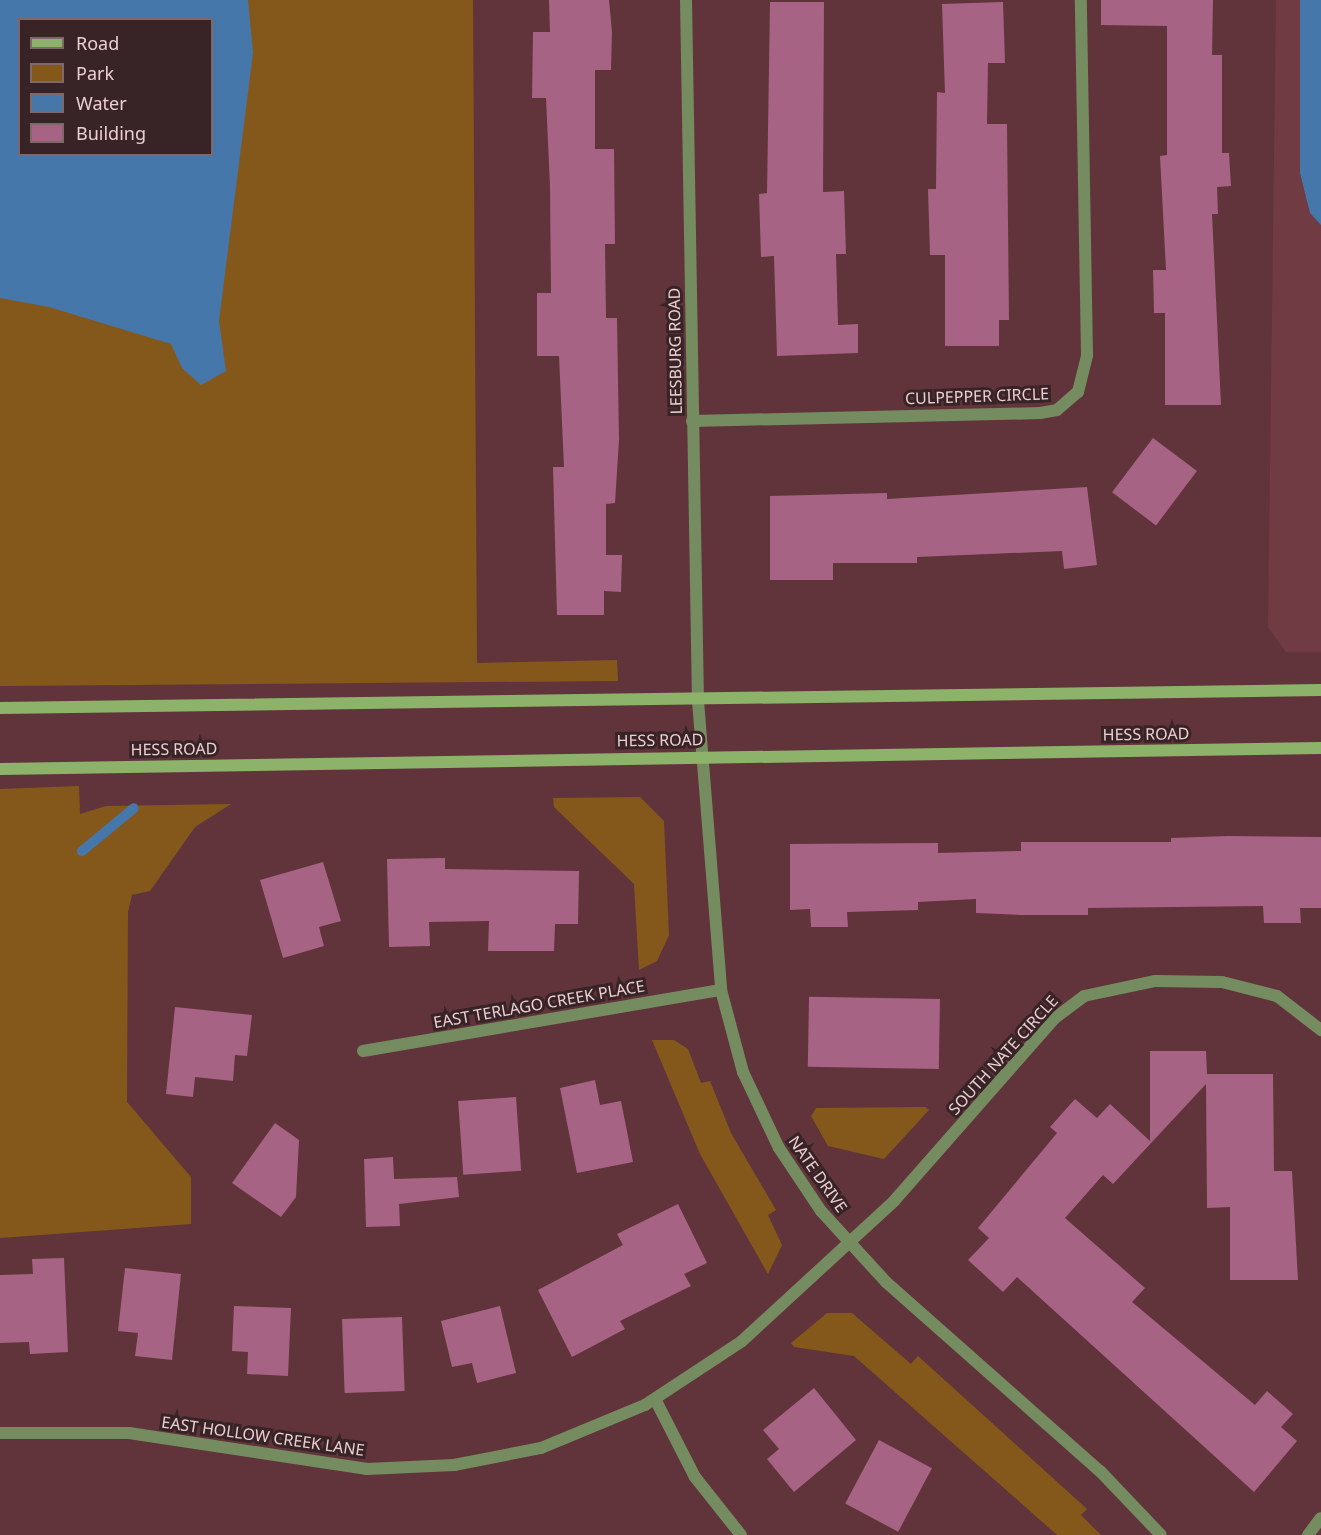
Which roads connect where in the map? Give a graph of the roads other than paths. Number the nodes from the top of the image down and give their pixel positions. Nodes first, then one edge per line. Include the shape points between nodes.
1 (686, 0) edge
2 (1081, 0) edge
3 (692, 421) junction
4 (1321, 690) edge
5 (698, 701) junction
6 (0, 708) edge
7 (1321, 748) edge
8 (705, 756) junction
9 (0, 769) edge
10 (721, 990) junction
11 (1321, 1029) edge
12 (363, 1051) dead end
13 (849, 1243) junction
14 (655, 1400) junction
15 (0, 1433) edge
16 (1321, 1518) edge
17 (741, 1535) edge
18 (1161, 1535) edge
19 (1308, 1535) edge

1 - 3 street, LEESBURG ROAD
2 - 3 street, CULPEPPER CIRCLE via 1087,355 1078,392 1058,410 1040,413
3 - 5 street, LEESBURG ROAD
4 - 5 main road
5 - 6 main road
5 - 8 street, NATE DRIVE
7 - 8 main road, HESS ROAD
8 - 9 main road, HESS ROAD
8 - 10 street, NATE DRIVE
10 - 12 street, EAST TERLAGO CREEK PLACE
10 - 13 street, NATE DRIVE via 737,1053 762,1117 806,1191
11 - 13 street, SOUTH NATE CIRCLE via 1276,996 1222,982 1135,983 1084,996 1055,1018 911,1184
13 - 14 street, EAST HOLLOW CREEK LANE via 742,1341
13 - 18 street, NATE DRIVE via 891,1288 1100,1471
14 - 15 street, EAST HOLLOW CREEK LANE via 541,1448 470,1463 396,1469 336,1466 122,1432
14 - 17 street via 695,1477
16 - 19 street

